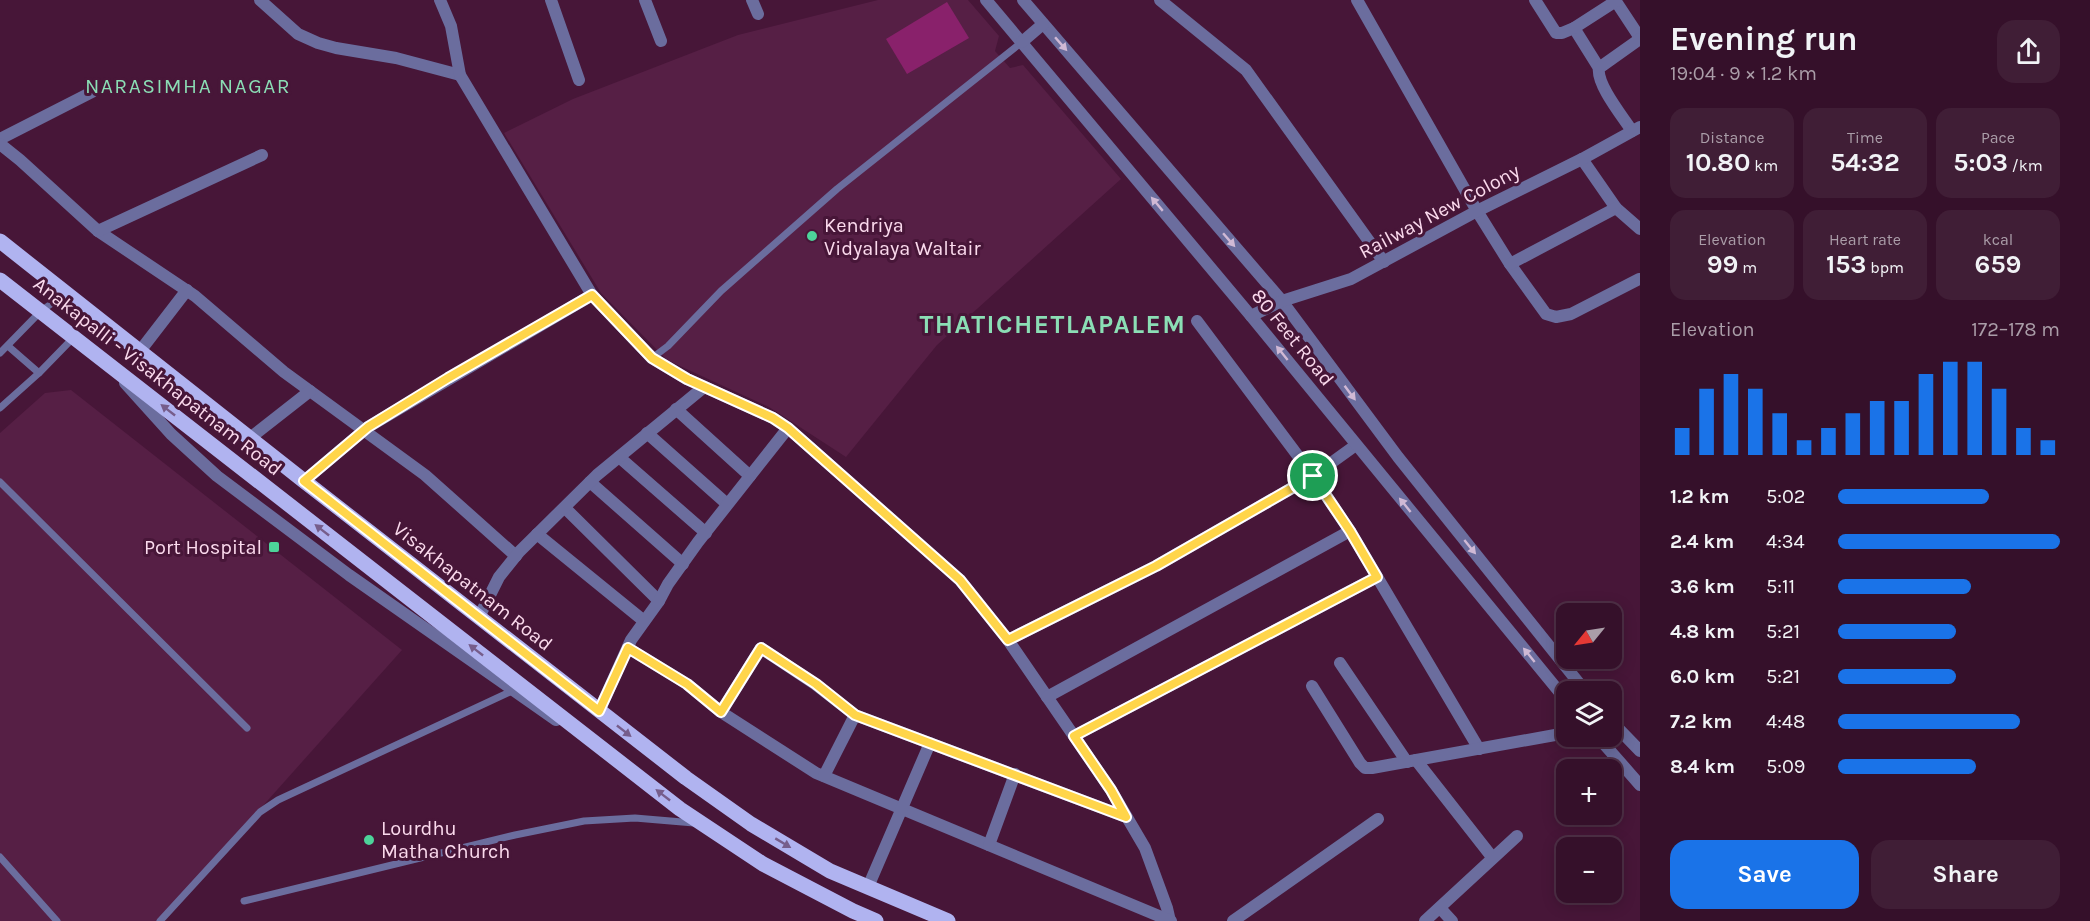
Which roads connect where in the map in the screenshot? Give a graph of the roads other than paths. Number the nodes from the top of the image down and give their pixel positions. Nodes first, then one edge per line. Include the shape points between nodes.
1 (260, 0) edge
2 (440, 0) edge
3 (551, 0) edge
4 (645, 0) edge
5 (752, 0) edge
6 (986, 0) edge
7 (1023, 0) edge
8 (1160, 0) edge
9 (1357, 0) edge
10 (1535, 0) edge
11 (1615, 1) edge
12 (758, 14) dead end
13 (1043, 24) junction
14 (1574, 28) junction
15 (1640, 39) edge
16 (662, 41) dead end
17 (1022, 42) junction
18 (1599, 68) junction
19 (460, 75) junction
20 (579, 80) dead end
21 (92, 92) dead end
22 (1636, 129) edge
23 (0, 139) edge
24 (0, 144) edge
25 (262, 154) dead end
26 (1581, 159) junction
27 (1616, 208) junction
28 (1477, 211) junction
29 (1640, 229) edge
30 (98, 231) junction
31 (0, 236) edge
32 (0, 241) edge
33 (15, 253) junction
34 (1384, 262) junction
35 (1510, 264) junction
36 (1640, 279) edge
37 (0, 280) edge
38 (187, 290) junction
39 (67, 292) junction
40 (592, 295) junction
41 (1282, 301) junction
42 (41, 310) junction
43 (1251, 316) junction
44 (1197, 321) dead end
45 (74, 337) junction
46 (8, 346) junction
47 (140, 351) junction
48 (0, 353) edge
49 (652, 358) junction
50 (105, 361) junction
51 (39, 373) junction
52 (704, 387) junction
53 (310, 391) junction
54 (0, 408) edge
55 (676, 409) junction
56 (788, 428) junction
57 (363, 431) junction
58 (647, 433) junction
59 (250, 438) junction
60 (1356, 445) junction
61 (619, 457) junction
62 (750, 476) junction
63 (1313, 476) junction
64 (304, 481) junction
65 (0, 482) edge
66 (590, 482) junction
67 (727, 504) junction
68 (565, 508) junction
69 (1350, 531) junction
70 (706, 532) junction
71 (537, 534) junction
72 (516, 556) junction
73 (683, 564) junction
74 (1377, 577) junction
75 (659, 601) junction
76 (478, 617) junction
77 (644, 621) junction
78 (1008, 640) junction
79 (628, 648) junction
80 (1340, 663) dead end
81 (1577, 681) edge
82 (1312, 686) dead end
83 (1556, 688) edge
84 (512, 691) junction
85 (1047, 697) junction
86 (599, 711) junction
87 (721, 712) junction
88 (855, 715) junction
89 (247, 728) dead end
90 (1622, 732) edge
91 (1556, 735) edge
92 (1625, 735) junction
93 (1074, 736) junction
94 (930, 743) junction
95 (1606, 747) edge
96 (1479, 749) junction
97 (1609, 750) junction
98 (1640, 750) edge
99 (613, 756) junction
100 (1412, 761) junction
101 (1015, 774) junction
102 (824, 776) junction
103 (1638, 780) edge
104 (901, 808) junction
105 (1126, 817) junction
106 (1378, 819) dead end
107 (704, 824) junction
108 (1517, 836) dead end
109 (989, 845) junction
110 (0, 857) edge
111 (1492, 857) junction
112 (868, 887) junction
113 (244, 901) dead end
114 (1440, 908) junction
115 (57, 921) edge
116 (160, 921) edge
117 (876, 921) edge
118 (948, 921) edge
119 (1170, 921) edge
120 (1233, 921) edge
121 (1425, 921) edge
122 (1452, 921) edge

1 - 19 street via 298,34 318,43
2 - 19 street
3 - 20 street
4 - 16 street
5 - 12 street
6 - 17 street, 80 Feet Road
7 - 13 street, 80 Feet Road
8 - 34 street via 1246,70
9 - 28 street
10 - 14 street via 1556,33
11 - 14 street
11 - 15 street
13 - 17 street
13 -> 41 street, 80 Feet Road
14 - 18 street
15 - 18 street
43 -> 17 street, 80 Feet Road
17 - 49 lane via 837,189
18 - 22 street via 1605,89
19 - 40 street
21 - 23 street
22 - 26 street, Railway New Colony
24 - 30 street
25 - 30 street
26 - 27 street
26 - 28 street, Railway New Colony
27 - 29 street
27 - 35 street
28 - 34 street, Railway New Colony
28 - 35 street
30 - 38 street
31 - 33 street
32 - 33 main road, Visakhapatnam Road
33 - 39 main road, Visakhapatnam Road
34 - 41 street, Railway New Colony via 1351,279
35 - 36 street via 1546,314 1557,317 1571,314
37 - 42 main road, Anakapalli - Visakhapatnam Road
38 - 47 street
38 - 53 street
39 - 42 lane
39 - 47 main road, Visakhapatnam Road
40 - 49 street
40 - 57 street
41 - 43 street, Railway New Colony
41 -> 81 street, 80 Feet Road via 1398,457
42 - 45 main road, Anakapalli - Visakhapatnam Road
42 - 46 lane
60 -> 43 street, 80 Feet Road
44 - 63 street
45 - 50 main road, Anakapalli - Visakhapatnam Road
45 - 51 lane
46 - 48 lane
46 - 51 lane
47 - 59 main road, Visakhapatnam Road
49 - 52 street
50 - 84 street via 171,434 217,476
99 -> 50 main road, Anakapalli - Visakhapatnam Road
51 - 54 lane
52 - 55 street
52 - 56 street
53 - 57 street
53 - 59 street
55 - 58 street
55 - 62 street
56 - 62 street
56 - 78 street via 960,580
57 - 64 street
57 - 72 street via 425,475
58 - 61 street
58 - 67 street
59 - 64 main road, Visakhapatnam Road
60 - 63 street
83 -> 60 street, 80 Feet Road
61 - 66 street
61 - 70 street
62 - 67 street
63 - 69 street
63 - 78 street via 1156,566
64 - 76 main road, Visakhapatnam Road
65 - 89 lane
66 - 68 street
66 - 73 street
67 - 70 street
68 - 71 street
68 - 75 street
69 - 74 street
69 - 85 street
70 - 73 street
71 - 72 street
71 - 77 street
72 - 76 street
73 - 75 street
74 - 93 street
74 - 96 street
75 - 77 street
76 - 86 main road, Visakhapatnam Road
77 - 79 street
78 - 85 street
79 - 86 street
79 - 87 street via 687,684
80 - 100 street
82 - 100 street via 1365,768
84 - 99 street
84 - 116 lane via 260,812
85 - 93 street
86 -> 112 main road, Visakhapatnam Road via 751,824 830,871
87 - 88 street via 761,648
87 - 102 street
88 - 94 street
88 - 102 street
90 - 92 street
91 - 96 street
92 - 97 street
92 - 98 street
93 - 105 street
94 - 101 street
94 - 104 street
95 - 97 street
96 - 100 street
97 - 103 street
107 -> 99 main road, Anakapalli - Visakhapatnam Road
100 - 111 street
101 - 105 street
101 - 109 street
102 - 104 street
104 - 109 street
104 - 112 street
105 - 119 street via 1145,848
106 - 120 street
107 - 113 lane via 635,818 584,821
107 - 117 main road, Anakapalli - Visakhapatnam Road via 763,864
108 - 111 street
109 - 119 street
110 - 115 lane
111 - 114 street
112 - 118 main road, Visakhapatnam Road
114 - 121 street
114 - 122 street

